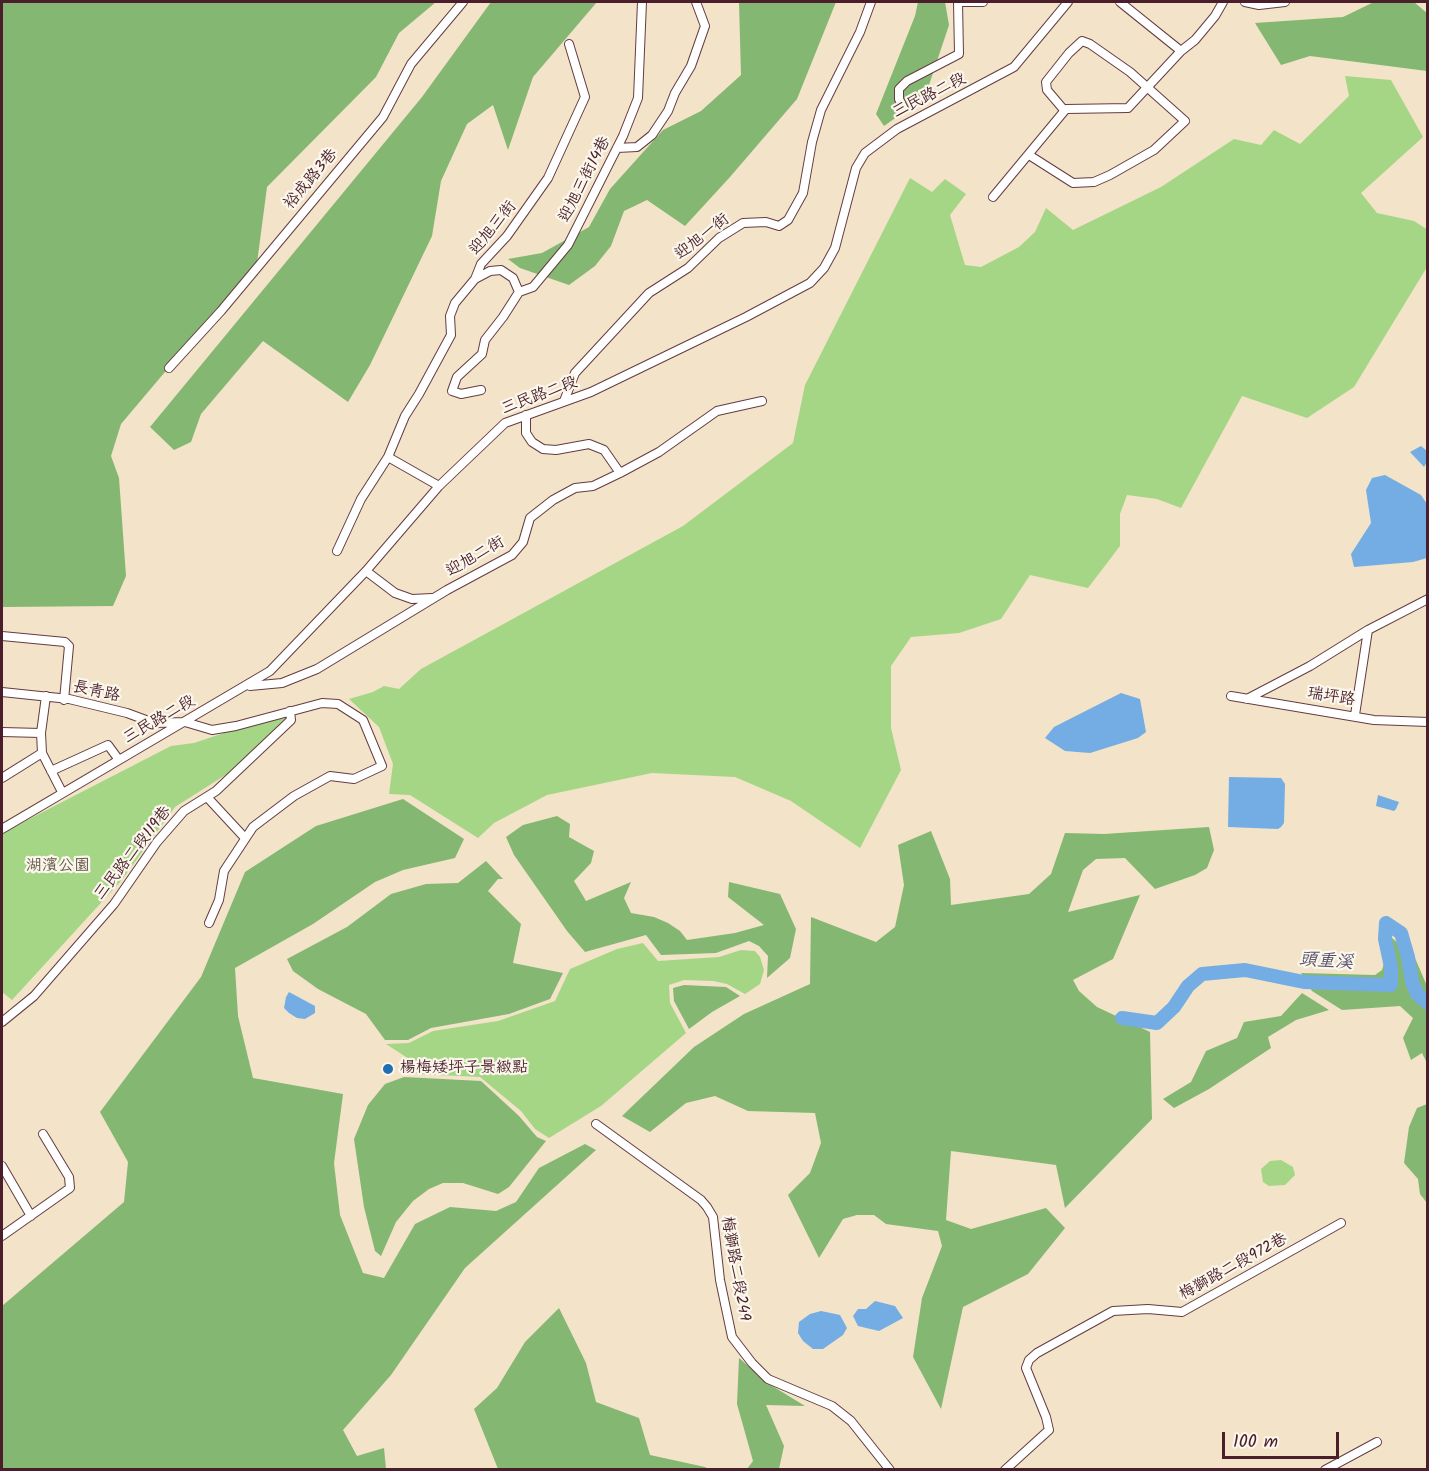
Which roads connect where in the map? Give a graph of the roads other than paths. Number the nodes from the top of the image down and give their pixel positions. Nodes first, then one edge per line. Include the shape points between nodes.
1 (464, 2) edge
2 (642, 2) edge
3 (696, 2) edge
4 (871, 2) edge
5 (958, 2) edge
6 (984, 2) edge
7 (1068, 2) edge
8 (1120, 2) edge
9 (1223, 2) edge
10 (1245, 2) edge
11 (1285, 2) edge
12 (569, 44) dead end
13 (1181, 51) junction
14 (1146, 88) junction
15 (904, 109) dead end
16 (1064, 110) junction
17 (617, 148) junction
18 (1029, 155) junction
19 (993, 197) dead end
20 (475, 279) junction
21 (519, 292) junction
22 (169, 368) dead end
23 (481, 390) dead end
24 (762, 400) dead end
25 (564, 402) junction
26 (526, 415) junction
27 (388, 458) junction
28 (620, 473) junction
29 (439, 486) junction
30 (338, 551) dead end
31 (366, 571) junction
32 (434, 598) junction
33 (1428, 599) edge
34 (1368, 630) junction
35 (2, 636) edge
36 (247, 686) junction
37 (2, 693) edge
38 (46, 696) junction
39 (1231, 696) dead end
40 (1247, 699) junction
41 (63, 700) junction
42 (290, 711) junction
43 (1355, 715) junction
44 (185, 722) junction
45 (1428, 722) edge
46 (2, 732) edge
47 (40, 733) junction
48 (42, 753) junction
49 (119, 760) junction
50 (51, 771) junction
51 (2, 778) edge
52 (62, 792) junction
53 (207, 797) junction
54 (2, 829) edge
55 (245, 838) junction
56 (209, 923) dead end
57 (2, 1022) edge
58 (596, 1124) dead end
59 (43, 1134) dead end
60 (2, 1166) edge
61 (31, 1215) junction
62 (1341, 1223) dead end
63 (2, 1236) edge
64 (1377, 1442) dead end
65 (890, 1470) edge
66 (1005, 1470) edge
67 (1325, 1470) edge

1 - 22 street, 裕成路3巷 via 411,64 383,117
2 - 17 street, 迎旭三街14巷 via 638,98
3 - 17 street via 705,26 691,66 668,111 652,135 637,147
4 - 25 street, 迎旭一街 via 821,110 803,192 788,220 779,226 743,223 719,238 688,268 649,293 576,373
5 - 6 street
5 - 15 street via 959,54 898,89
7 - 25 street, 三民路二段 via 1014,67 897,129 865,153 856,168 835,248 810,283
8 - 13 street
9 - 13 street via 1195,40
10 - 11 street
12 - 20 street, 迎旭三街 via 585,97 548,178 507,236 481,264
13 - 14 street
14 - 16 street via 1128,108
14 - 16 street via 1130,72 1082,41 1046,82 1047,90
14 - 18 street via 1185,121 1137,160 1094,182 1073,183
16 - 18 street
17 - 21 street, 迎旭三街14巷 via 568,245 533,287
18 - 19 street
20 - 21 street via 501,270 513,278
20 - 27 street, 迎旭三街 via 455,303 450,316 451,335 405,416
21 - 23 street via 485,340 482,354 458,377 452,391 461,394
24 - 28 street, 迎旭二街 via 717,411 659,452
25 - 26 street, 三民路二段
26 - 28 street via 526,433 543,449 589,444 604,450
26 - 29 street, 三民路二段 via 505,423
27 - 29 street
27 - 30 street, 迎旭三街 via 361,499
28 - 32 street, 迎旭二街 via 553,500 530,518 523,542 512,555
29 - 31 street, 三民路二段
31 - 32 street via 395,593 412,599
31 - 36 street, 三民路二段 via 270,671
32 - 36 street, 迎旭二街 via 317,669 282,683
33 - 34 street
34 - 40 street
34 - 43 street
35 - 41 street via 65,642 69,646
36 - 44 street, 三民路二段
37 - 38 street, 長青路
38 - 41 street, 長青路
38 - 47 street
39 - 40 street, 瑞坪路
40 - 43 street, 瑞坪路
41 - 44 street, 長青路 via 127,713 154,723
42 - 44 street via 212,730
42 - 53 street, 三民路二段119巷 via 291,720
42 - 55 street via 322,703 338,704 350,711 363,720 382,766 354,779 330,777 271,812
43 - 45 street, 瑞坪路 via 1374,720
44 - 49 street, 三民路二段
46 - 47 street
47 - 48 street
48 - 50 street
48 - 51 street
49 - 50 street via 108,745
49 - 52 street, 三民路二段
50 - 52 street
52 - 54 street, 三民路二段
53 - 55 street
53 - 57 street, 三民路二段119巷 via 183,811 114,904 34,996
55 - 56 street via 224,871 219,900
58 - 65 street, 梅獅路二段249 via 707,1207 713,1217 732,1337 752,1363 768,1379 832,1406 851,1420
59 - 61 street via 69,1177 70,1188
60 - 61 street
61 - 63 street
62 - 66 street, 梅獅路二段972巷 via 1182,1312 1113,1311 1037,1353 1026,1368 1049,1431
64 - 67 street

